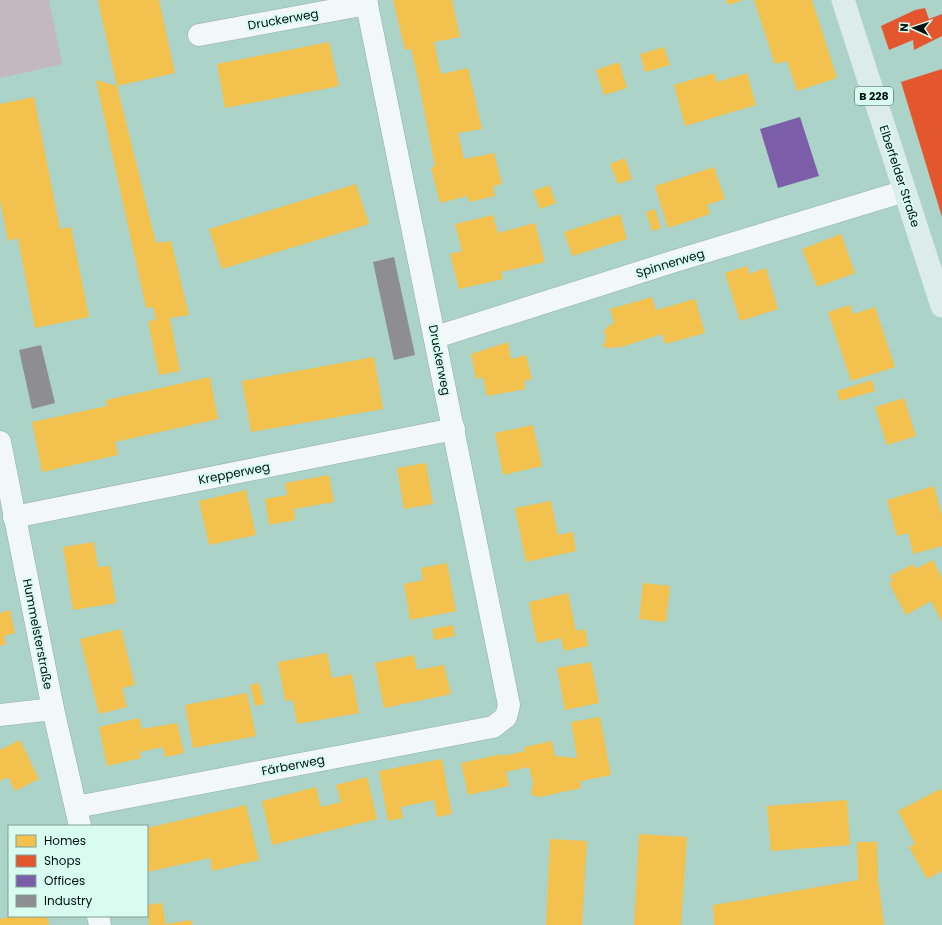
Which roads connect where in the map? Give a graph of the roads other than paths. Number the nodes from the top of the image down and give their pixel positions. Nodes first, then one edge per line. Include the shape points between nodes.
1 (843, 0) edge
2 (366, 2) edge
3 (199, 35) dead end
4 (905, 191) junction
5 (942, 306) edge
6 (436, 337) junction
7 (454, 429) junction
8 (0, 442) edge
9 (14, 517) junction
10 (52, 709) junction
11 (0, 715) edge
12 (506, 717) joint
13 (78, 816) edge

1 - 4 main road, Elberfelder Straße / B 228
2 - 3 street, Druckerweg
2 - 6 street, Druckerweg
4 - 5 main road, Elberfelder Straße / B 228
4 - 6 street, Spinnerweg
6 - 7 street, Druckerweg
7 - 9 street, Krepperweg
7 - 12 street, Druckerweg via 509,705
8 - 9 street, Hummelsterstraße
9 - 10 street, Hummelsterstraße
10 - 11 street
10 - 13 street, Hummelsterstraße
12 - 13 street, Färberweg via 493,727

